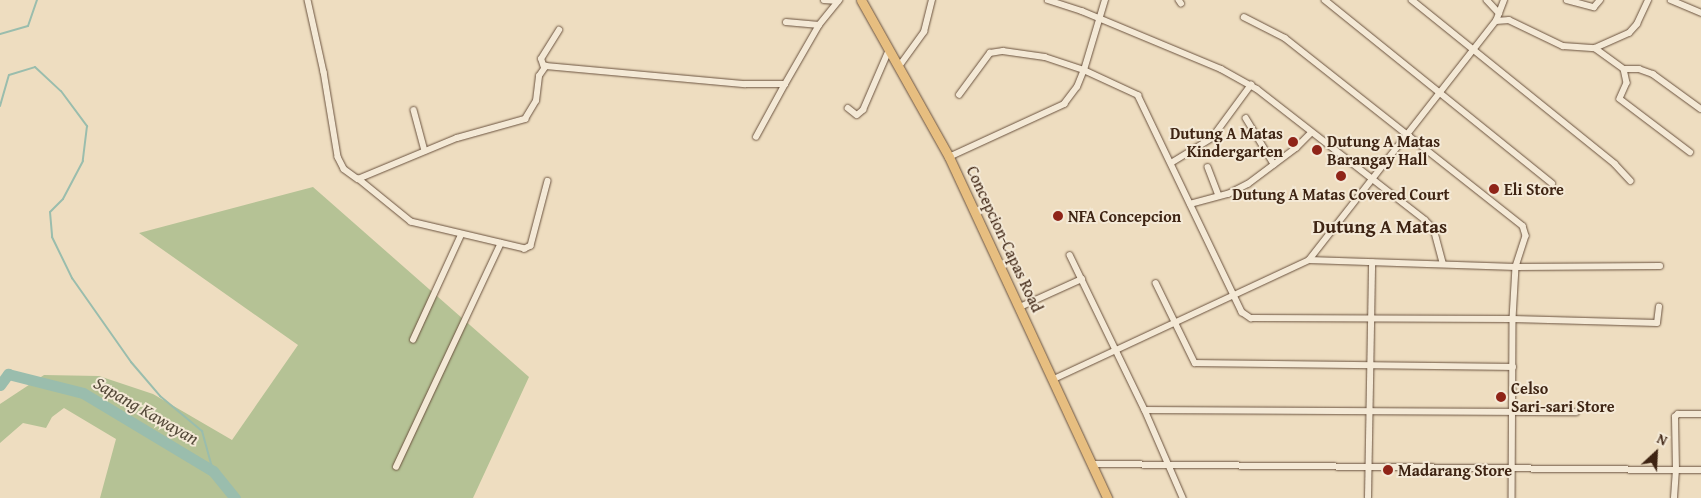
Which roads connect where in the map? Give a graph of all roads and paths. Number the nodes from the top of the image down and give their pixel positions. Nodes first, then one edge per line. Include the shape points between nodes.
1 (308, 0) edge
2 (824, 0) edge
3 (861, 0) edge
4 (932, 0) edge
5 (1048, 0) edge
6 (1105, 0) edge
7 (1325, 0) edge
8 (1412, 0) edge
9 (1487, 0) edge
10 (1504, 0) edge
11 (1567, 0) edge
12 (1600, 0) edge
13 (1648, 0) edge
14 (1670, 0) edge
15 (838, 1) edge
16 (1499, 13) junction
17 (1701, 13) edge
18 (1244, 17) dead end
19 (1099, 20) junction
20 (1496, 21) junction
21 (786, 22) dead end
22 (819, 26) junction
23 (559, 30) dead end
24 (890, 48) junction
25 (1595, 48) junction
26 (1472, 49) junction
27 (900, 65) junction
28 (544, 68) junction
29 (1624, 68) junction
30 (1084, 70) junction
31 (785, 84) junction
32 (1251, 85) junction
33 (1439, 90) junction
34 (959, 95) dead end
35 (848, 108) dead end
36 (1701, 109) edge
37 (414, 110) dead end
38 (1246, 118) dead end
39 (1311, 133) junction
40 (1405, 134) junction
41 (756, 137) dead end
42 (425, 151) junction
43 (1690, 152) dead end
44 (949, 156) junction
45 (1170, 163) junction
46 (1274, 164) junction
47 (1208, 167) dead end
48 (1371, 178) junction
49 (358, 179) junction
50 (548, 180) dead end
51 (1631, 181) dead end
52 (1552, 182) dead end
53 (1219, 195) junction
54 (1190, 204) junction
55 (461, 234) junction
56 (501, 243) junction
57 (1070, 256) dead end
58 (1309, 260) junction
59 (1372, 263) junction
60 (1443, 263) junction
61 (1660, 266) dead end
62 (1516, 267) junction
63 (1082, 279) junction
64 (1156, 283) dead end
65 (1233, 294) junction
66 (1020, 307) junction
67 (1659, 307) dead end
68 (1370, 319) junction
69 (1514, 319) junction
70 (1175, 323) junction
71 (413, 340) dead end
72 (1116, 350) junction
73 (1369, 366) junction
74 (1513, 367) junction
75 (1054, 379) junction
76 (1146, 410) junction
77 (1369, 412) junction
78 (1511, 412) junction
79 (1576, 412) dead end
80 (1701, 414) edge
81 (1093, 464) junction
82 (1168, 466) junction
83 (396, 467) dead end
84 (1369, 467) junction
85 (1513, 468) junction
86 (1676, 470) junction
87 (1701, 470) edge
88 (1107, 498) edge
89 (1183, 498) edge
90 (1368, 498) edge
91 (1512, 498) edge
92 (1674, 498) edge

1 - 49 street via 338,157 344,169
2 - 15 street
3 - 24 main road, Concepcion-Capas Road
4 - 27 street via 924,32
5 - 19 street via 1068,5
6 - 19 street
7 - 33 street
8 - 26 street
9 - 16 street
10 - 16 street
11 - 12 street via 1592,7 1597,6
13 - 25 street via 1629,33
14 - 17 street
15 - 22 street
16 - 20 street
18 - 40 street via 1285,38
19 - 30 street
19 - 32 street via 1221,69
20 - 25 street via 1509,20 1563,46
20 - 26 street
21 - 22 street
22 - 31 street
23 - 28 street via 541,59
24 - 27 main road, Concepcion-Capas Road
24 - 35 street via 863,110 857,115
25 - 29 street
26 - 33 street
26 - 51 street via 1615,164
27 - 44 main road, Concepcion-Capas Road
28 - 31 street via 553,65 745,84
28 - 42 street via 539,76 536,101 524,119 493,126
29 - 36 street via 1653,74
29 - 43 street via 1627,83 1620,98
30 - 34 street via 1024,52 995,51 987,56
30 - 44 street via 1077,87 1064,104
30 - 45 street via 1138,95
31 - 41 street
32 - 39 street
32 - 45 street via 1212,138
33 - 40 street
33 - 52 street
37 - 42 street
38 - 46 street
39 - 46 street
39 - 48 street
40 - 48 street
40 - 62 street via 1523,226 1526,236
42 - 49 street
44 - 66 main road, Concepcion-Capas Road
45 - 54 street
46 - 53 street via 1242,187
47 - 53 street
48 - 58 street
48 - 60 street via 1434,229
49 - 55 street via 403,217 422,226
50 - 56 street via 531,246 525,250
53 - 54 street
54 - 65 street
55 - 56 street
55 - 71 street
56 - 83 street
57 - 63 street
58 - 59 street
58 - 65 street
59 - 60 street
59 - 68 street
60 - 62 street
61 - 62 street
62 - 69 street
63 - 66 street
63 - 72 street
64 - 70 street
65 - 68 street via 1242,312 1251,318
65 - 70 street
66 - 75 main road, Concepcion-Capas Road
67 - 69 street via 1657,323
68 - 69 street
68 - 73 street
69 - 74 street
70 - 72 street
70 - 73 street via 1195,363
72 - 75 street
72 - 76 street
73 - 74 street
73 - 77 street
74 - 78 street
75 - 81 main road, Concepcion-Capas Road
76 - 77 street
76 - 82 street
77 - 78 street
77 - 84 street
78 - 79 street
78 - 85 street
80 - 86 street via 1678,414 1675,417
81 - 82 street
81 - 88 main road, Concepcion-Capas Road
82 - 84 street
82 - 89 street
84 - 85 street
84 - 90 street
85 - 86 street
85 - 91 street
86 - 87 street
86 - 92 street

